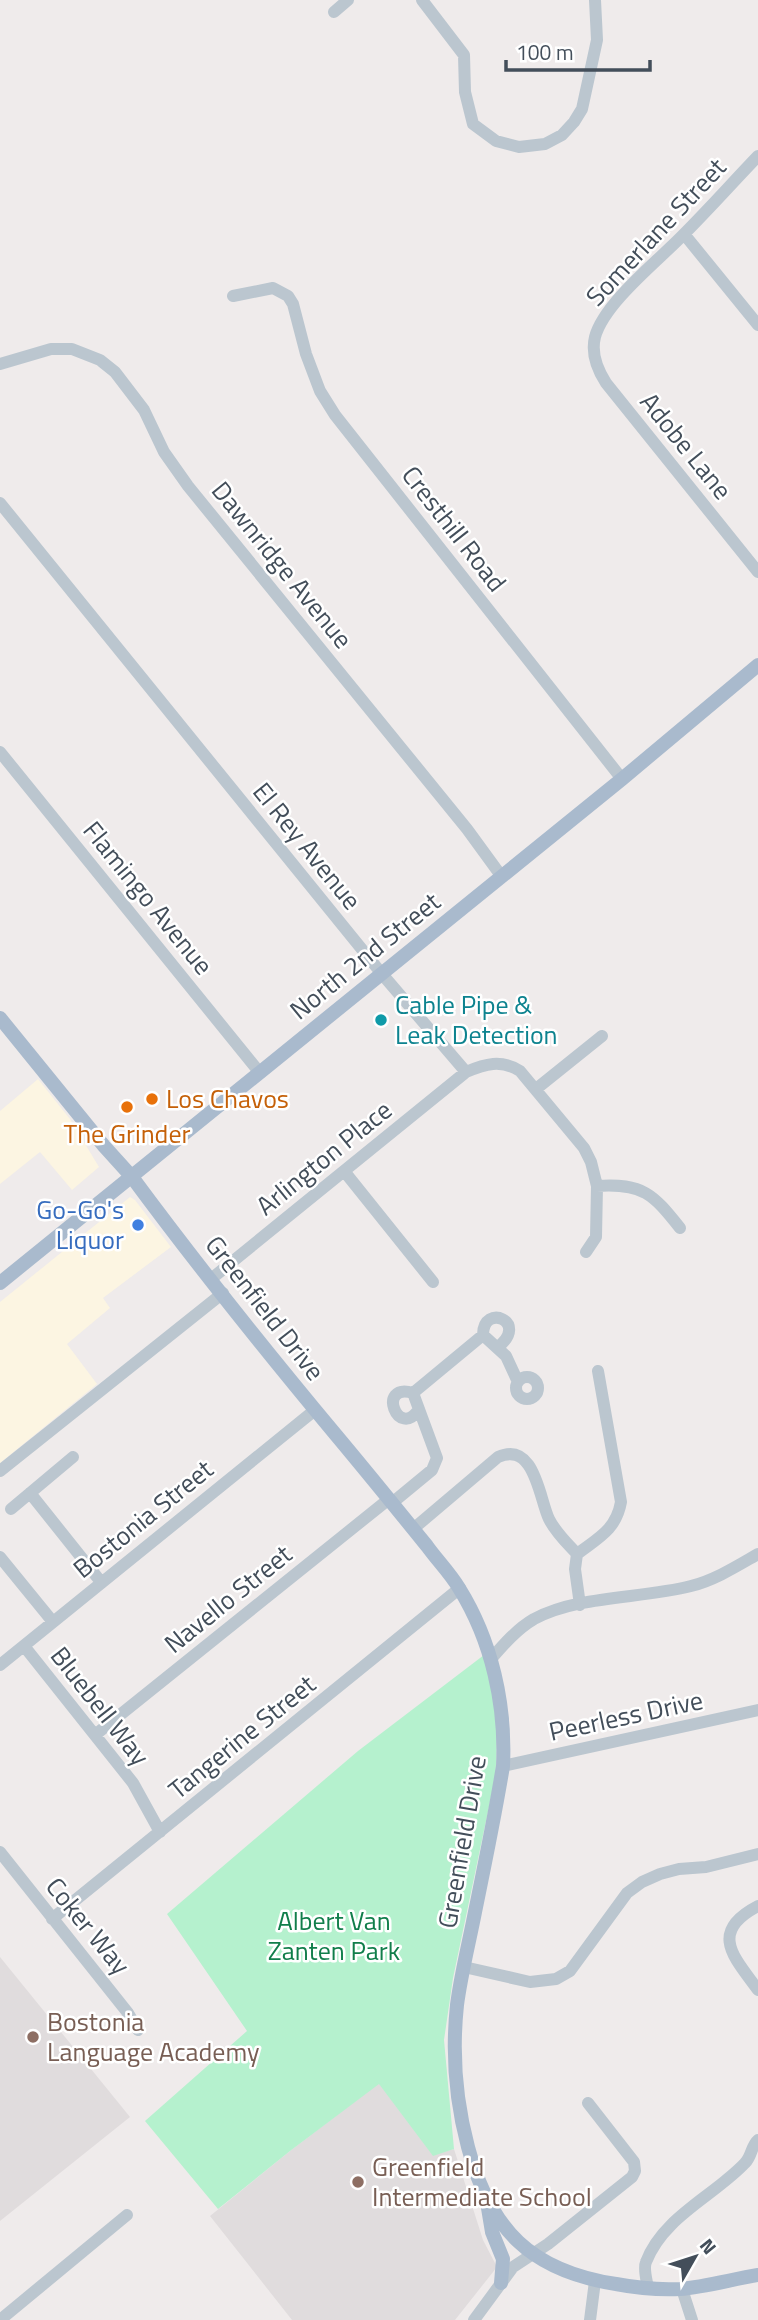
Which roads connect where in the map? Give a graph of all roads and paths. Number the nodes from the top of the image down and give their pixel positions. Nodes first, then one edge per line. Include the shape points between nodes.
1 (348, 0) edge
2 (422, 0) edge
3 (595, 0) edge
4 (334, 12) dead end
5 (758, 156) edge
6 (684, 234) junction
7 (233, 296) dead end
8 (758, 325) edge
9 (594, 342) joint
10 (0, 364) edge
11 (2, 509) edge
12 (758, 572) edge
13 (758, 665) edge
14 (0, 752) edge
15 (622, 779) junction
16 (502, 877) junction
17 (382, 974) junction
18 (0, 1018) edge
19 (602, 1036) dead end
20 (466, 1072) junction
21 (260, 1073) junction
22 (536, 1089) junction
23 (344, 1171) junction
24 (132, 1177) junction
25 (597, 1186) junction
26 (680, 1228) dead end
27 (586, 1252) dead end
28 (211, 1279) junction
29 (433, 1282) dead end
30 (0, 1283) edge
31 (223, 1293) junction
32 (483, 1335) junction
33 (498, 1347) junction
34 (598, 1371) dead end
35 (518, 1382) dead end
36 (413, 1393) junction
37 (419, 1409) junction
38 (315, 1410) junction
39 (73, 1457) dead end
40 (0, 1471) edge
41 (30, 1493) junction
42 (390, 1501) junction
43 (11, 1509) dead end
44 (413, 1529) junction
45 (577, 1554) junction
46 (758, 1554) edge
47 (0, 1557) edge
48 (101, 1582) junction
49 (460, 1588) junction
50 (580, 1605) junction
51 (53, 1622) junction
52 (24, 1646) junction
53 (491, 1659) junction
54 (0, 1664) edge
55 (758, 1710) edge
56 (95, 1735) junction
57 (503, 1766) junction
58 (160, 1832) junction
59 (0, 1852) edge
60 (757, 1858) edge
61 (758, 1906) edge
62 (52, 1919) junction
63 (464, 1967) junction
64 (758, 1990) edge
65 (138, 2030) dead end
66 (588, 2102) dead end
67 (758, 2140) edge
68 (486, 2199) junction
69 (127, 2216) dead end
70 (534, 2255) junction
71 (758, 2275) edge
72 (595, 2281) junction
73 (501, 2283) junction
74 (648, 2288) junction
75 (682, 2289) junction
76 (0, 2320) edge
77 (474, 2320) edge
78 (590, 2320) edge
79 (692, 2320) edge

1 - 4 street
2 - 3 street via 464,55 464,92 473,124 496,141 519,147 545,144 562,135 582,109 597,40
5 - 6 street, Somerlane Street
6 - 8 street
6 - 9 street, Somerlane Street via 627,289 607,314
7 - 15 street, Cresthill Road via 273,288 288,296 320,391 335,415
9 - 12 street, Adobe Lane via 597,365 606,383
10 - 16 street, Dawnridge Avenue via 51,349 72,349 94,356 116,372 188,486
11 - 17 street, El Rey Avenue
13 - 15 main road, North 2nd Street
14 - 21 street, Flamingo Avenue
15 - 16 main road, North 2nd Street
16 - 17 main road, North 2nd Street
17 - 20 street, El Rey Avenue
17 - 21 main road, North 2nd Street
18 - 24 main road, Greenfield Drive
19 - 22 street
20 - 22 street via 485,1063 513,1066
20 - 23 street, Arlington Place
21 - 24 main road, North 2nd Street
22 - 25 street via 584,1148
23 - 28 street, Arlington Place
23 - 29 street
24 - 28 main road, Greenfield Drive
24 - 30 main road, North 2nd Street
25 - 26 street via 637,1189 658,1201
25 - 27 street via 596,1237
28 - 31 main road, Greenfield Drive
31 - 38 main road, Greenfield Drive
31 - 40 street
32 - 33 street
32 - 33 street via 488,1320 504,1320 510,1333
32 - 36 street
33 - 35 street
34 - 45 street via 621,1502 611,1528
36 - 37 street
36 - 37 street via 398,1394 393,1399 394,1411 408,1418
37 - 42 street, Navello Street via 437,1458 435,1466
38 - 42 main road, Greenfield Drive
38 - 48 street, Bostonia Street
39 - 41 street
41 - 43 street
41 - 48 street
42 - 44 main road, Greenfield Drive
42 - 56 street, Navello Street
44 - 45 street via 498,1457 514,1454 526,1461 550,1521
44 - 49 main road, Greenfield Drive
45 - 50 street
46 - 50 street via 691,1586
47 - 51 street
48 - 51 street, Bostonia Street
49 - 53 main road, Greenfield Drive
49 - 58 street, Tangerine Street
50 - 53 street via 546,1614 519,1628
51 - 52 street, Bostonia Street
52 - 54 street, Bostonia Street
52 - 56 street, Bluebell Way
53 - 57 main road, Greenfield Drive via 505,1738
55 - 57 street, Peerless Drive
56 - 58 street, Bluebell Way via 133,1783
57 - 63 main road, Greenfield Drive
58 - 62 street, Tangerine Street
59 - 62 street, Coker Way
60 - 63 street via 679,1869 642,1882 627,1893 570,1971 556,1979 530,1982
61 - 64 street via 741,1915 729,1943 729,1950
62 - 65 street, Coker Way
63 - 68 main road, Greenfield Drive via 457,2005 456,2083 463,2129
66 - 70 street via 634,2162 635,2171
67 - 74 street via 748,2161 659,2239 645,2264
68 - 70 main road, Greenfield Drive via 502,2224
68 - 73 main road via 503,2259
69 - 76 street
70 - 72 main road, Greenfield Drive
70 - 73 street via 513,2267
71 - 75 main road, Greenfield Drive
72 - 74 main road, Greenfield Drive
72 - 78 street
73 - 77 street
74 - 75 main road, Greenfield Drive
75 - 79 street

